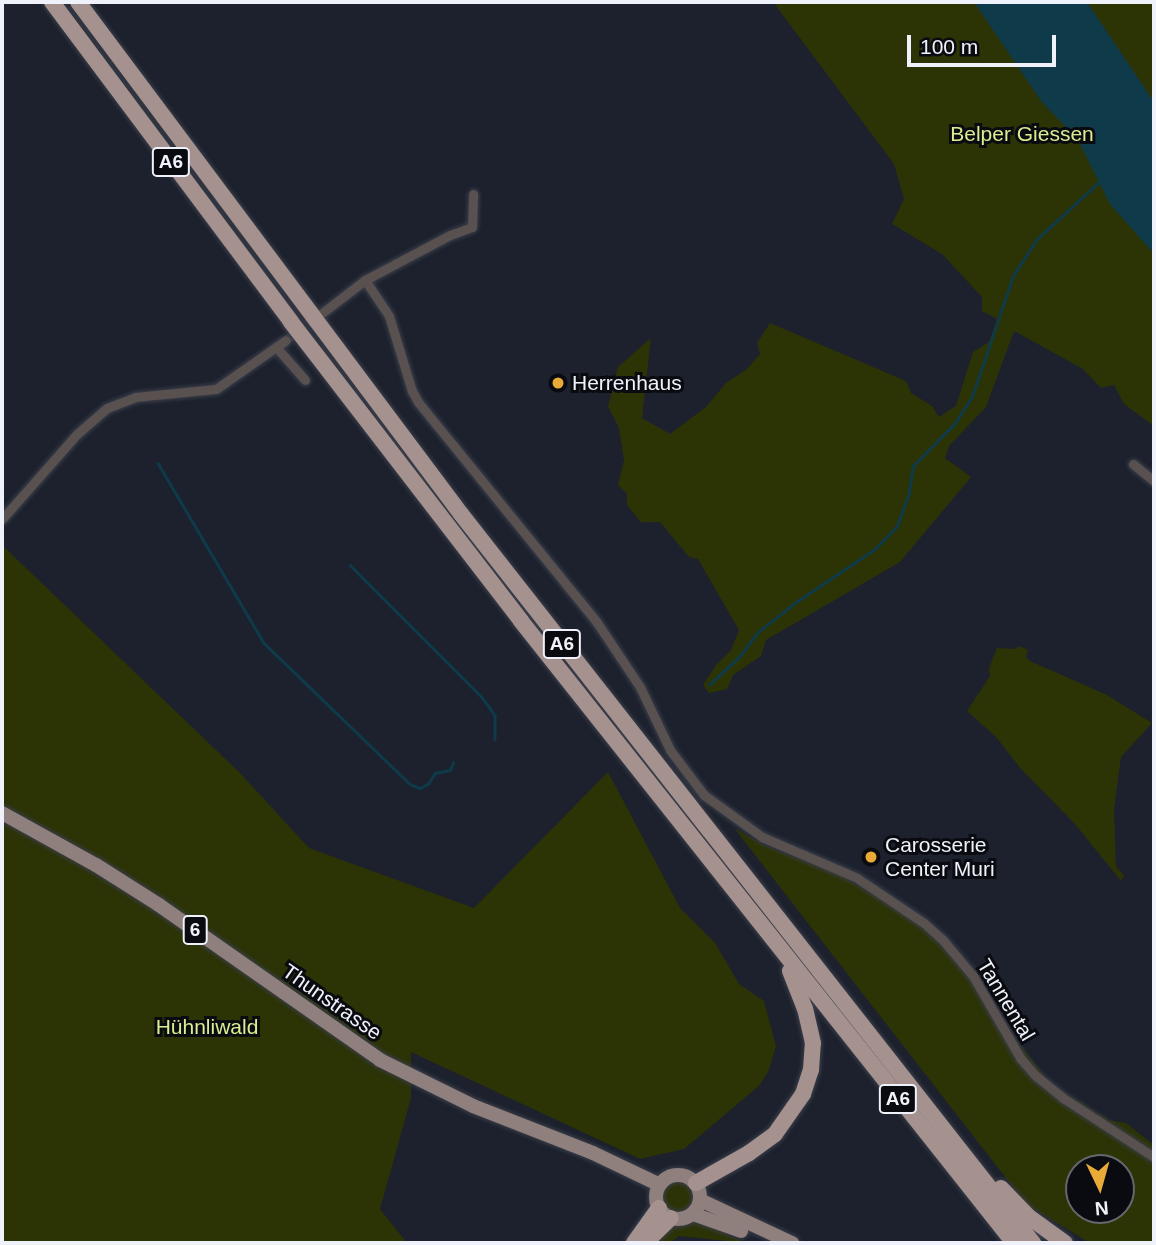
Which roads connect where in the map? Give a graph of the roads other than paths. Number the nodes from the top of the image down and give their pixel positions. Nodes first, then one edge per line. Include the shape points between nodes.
1 (52, 2) edge
2 (78, 2) edge
3 (473, 194) dead end
4 (365, 280) junction
5 (322, 313) tunnel mouth
6 (286, 340) tunnel mouth
7 (276, 347) junction
8 (304, 380) dead end
9 (1133, 464) dead end
10 (1154, 481) edge
11 (2, 519) edge
12 (2, 813) edge
13 (783, 954) junction
14 (945, 1133) junction
15 (1154, 1157) edge
16 (696, 1183) junction
17 (660, 1185) junction
18 (700, 1200) junction
19 (665, 1213) junction
20 (693, 1214) junction
21 (634, 1243) edge
22 (645, 1243) edge
23 (768, 1243) edge
24 (792, 1243) edge
25 (1014, 1243) edge
26 (1033, 1243) edge
27 (1065, 1243) edge

1 - 13 highway, A6 via 389,450
2 - 14 highway, A6 via 437,482
3 - 4 street via 472,227
4 - 5 street
4 - 15 street, Tannental via 393,324 418,402 602,629 640,687 670,750 710,800 769,841 856,878 906,910 942,939 972,976 1036,1076
6 - 7 street
7 - 8 street
7 - 11 street via 216,389 135,397 107,408 77,434
9 - 10 street
12 - 17 main road, Thunstrasse / 6 via 148,898 380,1060 473,1106
13 - 16 highway via 810,1027 812,1059 803,1094 775,1133
13 - 25 highway, A6
14 - 26 highway, A6
14 - 27 highway via 975,1158 1019,1207
16 - 17 main road via 677,1175
16 - 18 main road
17 - 19 main road via 656,1197
18 - 20 main road
18 - 24 main road
19 - 20 main road via 683,1219
19 - 21 highway
19 - 22 highway
20 - 23 main road

